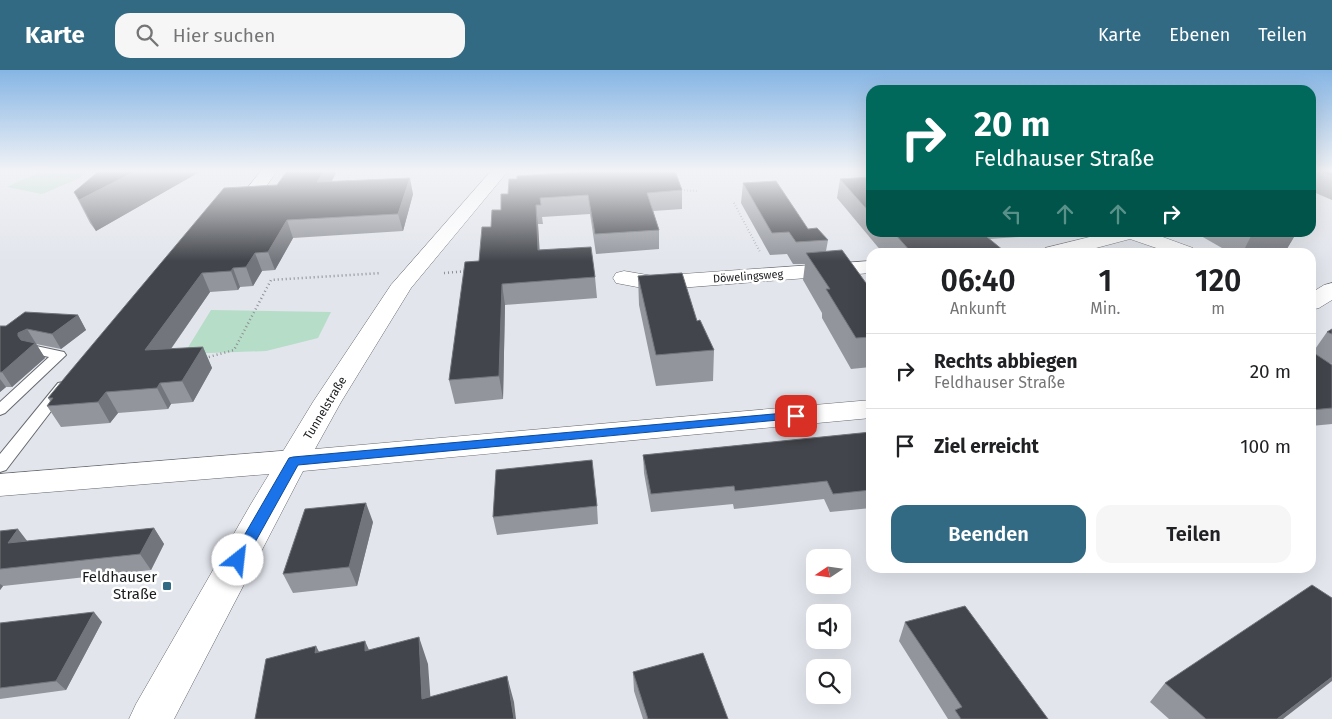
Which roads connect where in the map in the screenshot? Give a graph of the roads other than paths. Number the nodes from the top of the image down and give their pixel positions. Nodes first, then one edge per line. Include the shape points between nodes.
1 (474, 201) edge
2 (1116, 237) edge
3 (1141, 237) edge
4 (1072, 248) edge
5 (1174, 248) edge
6 (866, 267) edge
7 (624, 278) dead end
8 (36, 350) edge
9 (71, 377) edge
10 (866, 409) edge
11 (0, 410) edge
12 (293, 461) junction
13 (0, 466) edge
14 (0, 486) edge
15 (151, 719) edge

1 - 12 street, Tunnelstraße via 402,286
2 - 4 street
3 - 5 street
6 - 7 street, Döwelingsweg via 653,282
8 - 11 lane via 59,355
9 - 13 lane
10 - 12 street
12 - 14 street
12 - 15 street, Tunnelstraße

